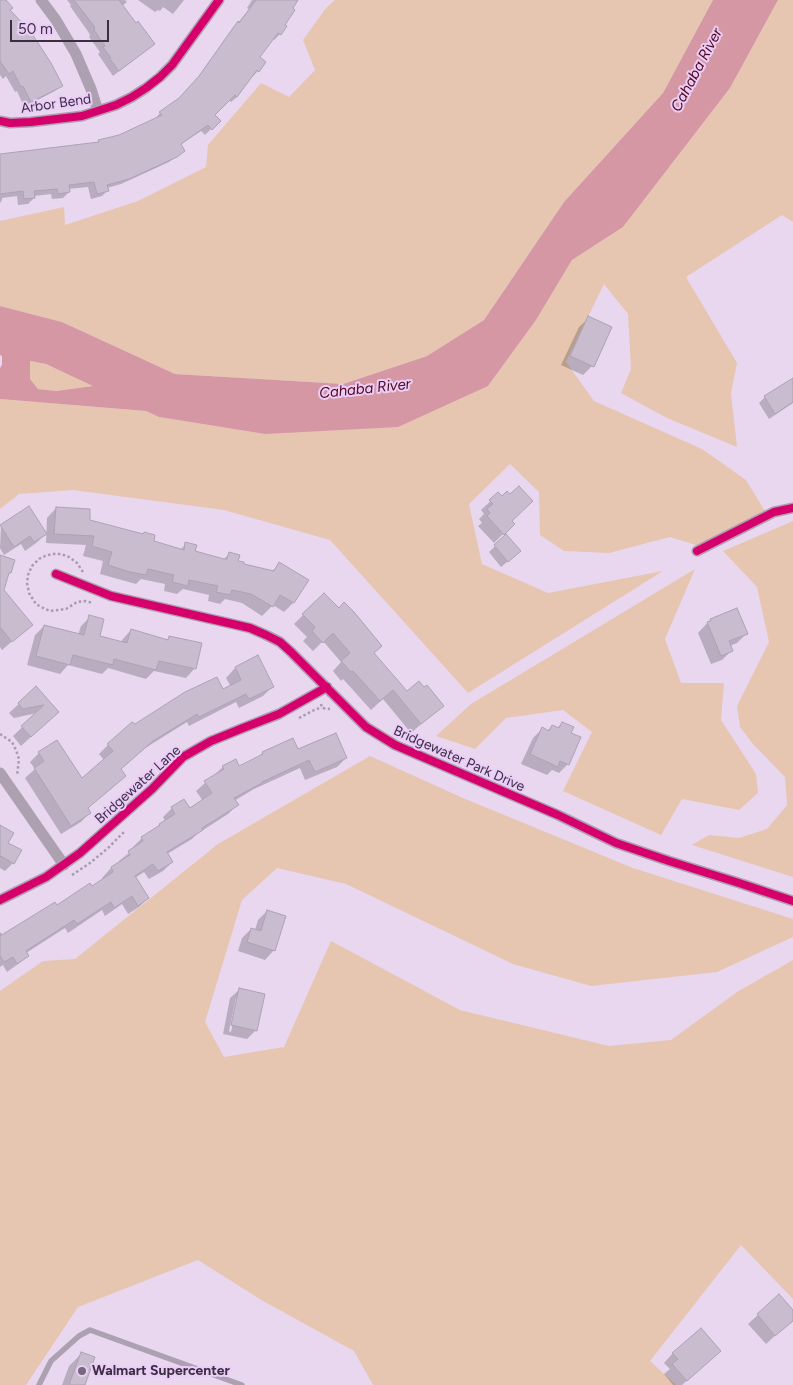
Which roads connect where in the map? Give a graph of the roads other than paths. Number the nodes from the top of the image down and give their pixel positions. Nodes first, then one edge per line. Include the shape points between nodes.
1 (41, 0) edge
2 (219, 0) edge
3 (98, 112) junction
4 (0, 121) edge
5 (793, 508) edge
6 (697, 551) dead end
7 (56, 574) dead end
8 (327, 688) junction
9 (0, 772) edge
10 (64, 865) junction
11 (0, 900) edge
12 (793, 901) edge
13 (39, 1385) edge
14 (242, 1385) edge

1 - 3 street via 76,54 92,89
2 - 3 street, Arbor Bend via 160,77 132,97
3 - 4 street, Arbor Bend via 31,122
5 - 6 street via 774,512
7 - 8 street, Bridgewater Park Drive via 111,596 258,631 280,642
8 - 10 street, Bridgewater Lane via 279,714 211,741 183,757 108,829
8 - 12 street, Bridgewater Park Drive via 366,727 395,745 616,842
9 - 10 street
10 - 11 street, Bridgewater Lane
13 - 14 lane via 51,1361 90,1330

